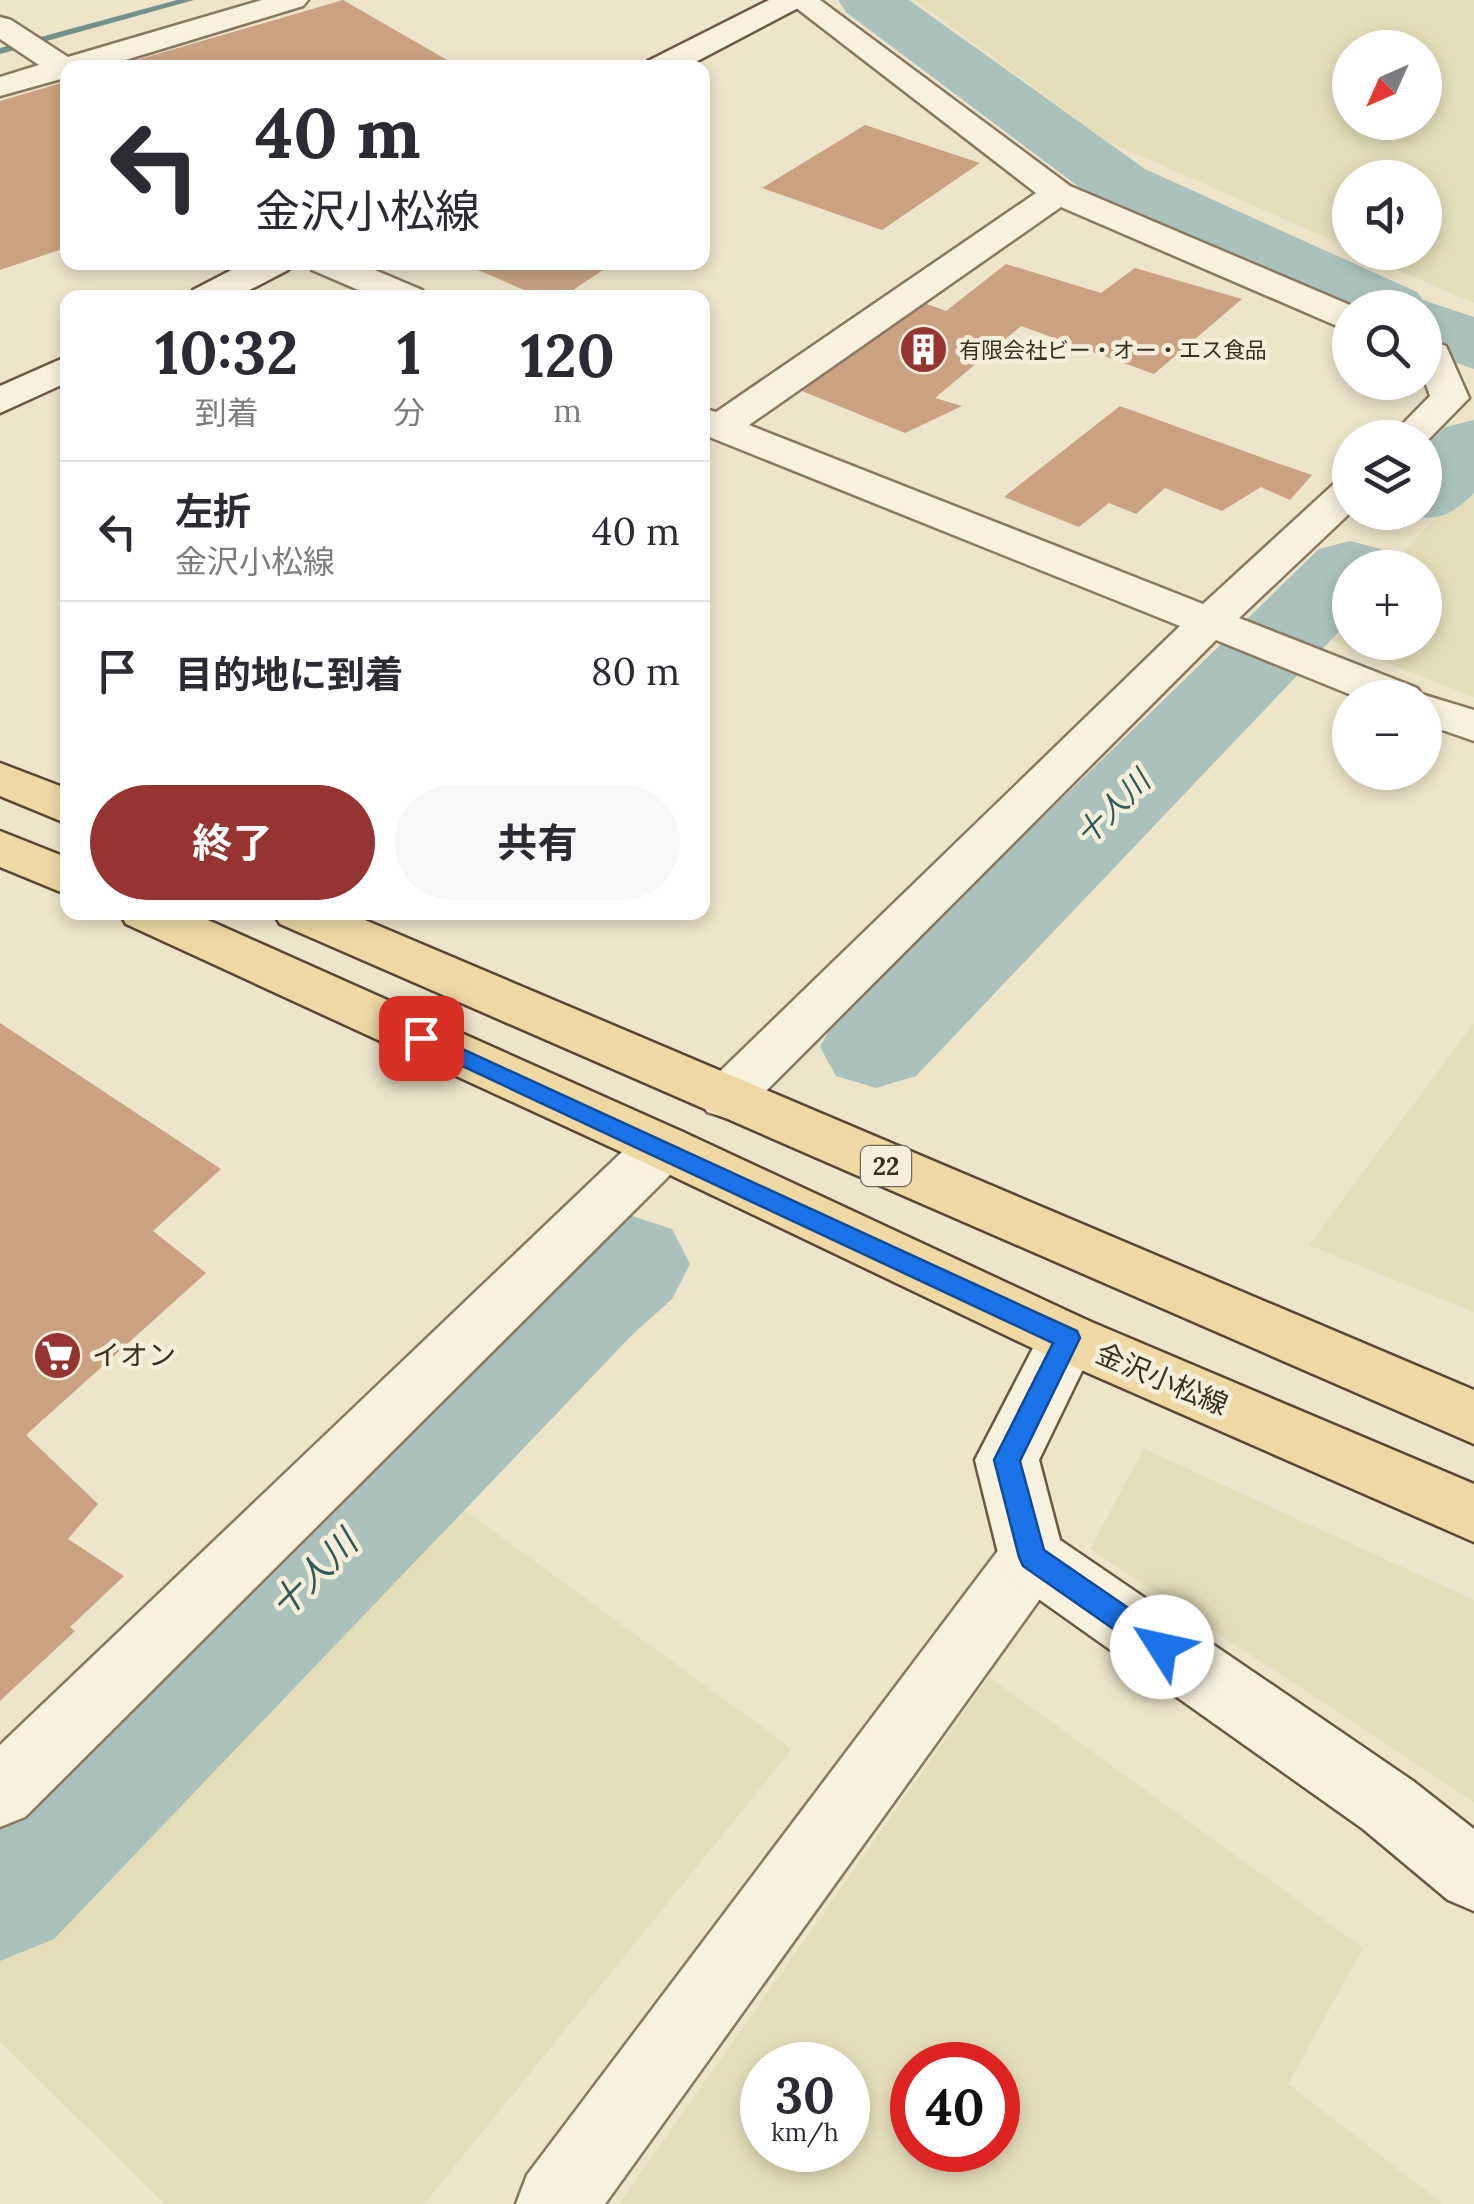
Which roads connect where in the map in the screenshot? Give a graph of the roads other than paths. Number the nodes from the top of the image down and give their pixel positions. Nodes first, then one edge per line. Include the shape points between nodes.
1 (235, 0) edge
2 (293, 0) edge
3 (792, 0) edge
4 (801, 0) edge
5 (26, 44) edge
6 (676, 60) edge
7 (0, 72) edge
8 (0, 87) edge
9 (1058, 193) junction
10 (260, 270) edge
11 (344, 270) edge
12 (222, 290) edge
13 (390, 290) edge
14 (1332, 310) edge
15 (60, 371) edge
16 (1442, 377) edge
17 (0, 401) edge
18 (1427, 420) edge
19 (711, 424) edge
20 (1332, 512) edge
21 (1230, 628) junction
22 (1358, 680) edge
23 (1442, 714) edge
24 (1474, 727) edge
25 (0, 778) edge
26 (60, 804) edge
27 (0, 847) edge
28 (60, 874) edge
29 (162, 920) edge
30 (316, 920) edge
31 (726, 1098) junction
32 (663, 1148) junction
33 (1068, 1338) junction
34 (1474, 1418) edge
35 (1474, 1514) edge
36 (1032, 1557) junction
37 (0, 1793) edge
38 (1474, 1875) edge
39 (556, 2204) edge

1 - 5 street
2 - 5 street
3 - 6 street
4 - 9 street
5 - 7 street
5 - 8 street
9 - 14 street
9 - 19 street
10 - 12 street
11 - 13 street
15 - 17 street
16 - 18 street via 1450,398
19 - 21 street
20 - 21 street
21 - 22 street
21 - 31 street
23 - 24 street
25 - 26 main road
27 - 28 main road
29 - 32 main road, 金沢小松線
30 - 31 main road, 22
31 - 34 main road, 22
32 - 33 main road, 金沢小松線
32 - 37 street
33 - 35 main road, 金沢小松線
33 - 36 street via 1007,1460
36 - 38 street via 1388,1805
36 - 39 street

